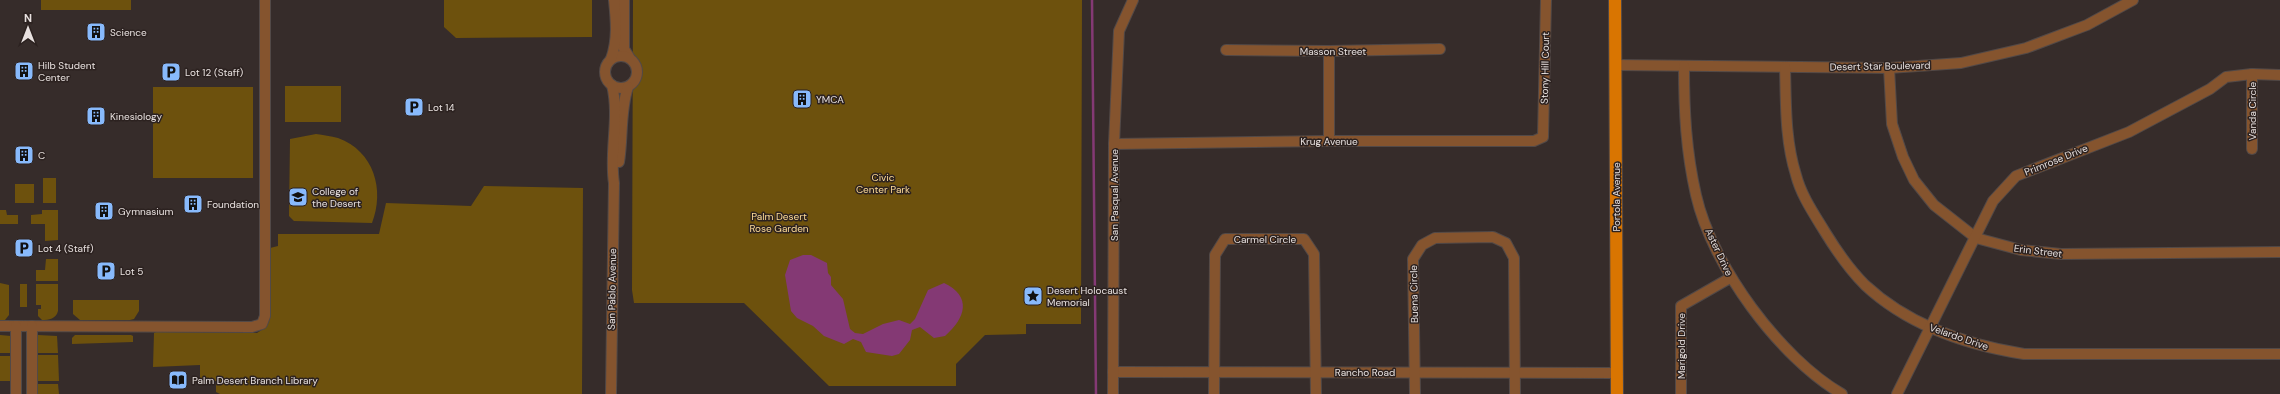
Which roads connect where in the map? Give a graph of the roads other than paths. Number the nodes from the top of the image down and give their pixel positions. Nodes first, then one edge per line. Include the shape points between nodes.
1 (265, 0) edge
2 (614, 0) edge
3 (624, 0) edge
4 (1133, 0) edge
5 (1546, 0) edge
6 (1615, 0) edge
7 (2133, 0) edge
8 (1440, 49) dead end
9 (1226, 50) dead end
10 (1329, 51) junction
11 (629, 57) junction
12 (611, 60) junction
13 (1615, 65) junction
14 (1684, 66) junction
15 (1786, 67) junction
16 (1890, 68) junction
17 (2252, 74) junction
18 (2280, 75) edge
19 (612, 85) junction
20 (628, 87) junction
21 (1543, 136) joint
22 (1329, 141) junction
23 (1114, 144) junction
24 (2252, 149) dead end
25 (614, 183) junction
26 (1976, 238) junction
27 (2280, 252) edge
28 (1730, 278) junction
29 (0, 326) edge
30 (16, 326) junction
31 (32, 326) junction
32 (1930, 328) junction
33 (2280, 354) edge
34 (1113, 372) junction
35 (1214, 372) junction
36 (1316, 372) junction
37 (1414, 373) junction
38 (1617, 373) junction
39 (1515, 374) junction
40 (16, 394) edge
41 (32, 394) edge
42 (611, 394) edge
43 (1113, 394) edge
44 (1214, 394) edge
45 (1316, 394) edge
46 (1415, 394) edge
47 (1515, 394) edge
48 (1617, 394) edge
49 (1681, 394) edge
50 (1842, 394) edge
51 (1897, 394) edge

1 - 31 street via 265,316 262,324 252,327
2 - 12 street via 616,34
3 - 11 street via 624,49
4 - 23 street, San Pasqual Avenue via 1119,31
5 - 21 street, Stony Hill Court
6 - 13 main road, Portola Avenue
7 - 16 street, Desert Star Boulevard via 2087,25 2026,48 1961,63
8 - 10 street, Masson Street
9 - 10 street, Masson Street
10 - 22 street
11 - 12 street via 618,56
11 - 20 street via 638,70 636,80
12 - 19 street via 605,72
13 - 14 street, Desert Star Boulevard
13 - 38 main road, Portola Avenue
14 - 15 street, Desert Star Boulevard
14 - 28 street, Aster Drive via 1685,134 1696,197 1710,236
15 - 16 street, Desert Star Boulevard
15 - 32 street, Velardo Drive via 1787,125 1796,176 1812,211 1834,246 1865,285 1897,309
16 - 26 street, Erin Street via 1892,124 1914,180 1934,205
17 - 18 street, Primrose Drive
17 - 24 street, Vanda Circle
17 - 26 street, Primrose Drive via 2226,77 2210,89 2129,132 2016,176 1993,201
19 - 20 street via 618,88
19 - 25 street, San Pablo Avenue via 615,95 616,130 612,171
20 - 25 street, San Pablo Avenue via 625,96 623,139
21 - 22 street, Krug Avenue via 1534,141
22 - 23 street, Krug Avenue
23 - 34 street, San Pasqual Avenue
25 - 42 street, San Pablo Avenue
26 - 27 street, Erin Street via 2021,250 2061,254
26 - 32 street, Primrose Drive
28 - 49 street, Marigold Drive via 1681,306
28 - 50 street, Aster Drive via 1778,340 1828,386
29 - 30 street
30 - 31 street
30 - 40 street
31 - 41 street
32 - 33 street, Velardo Drive via 1986,348 2024,354
32 - 51 street, Primrose Drive
34 - 35 street, Rancho Road
34 - 43 street, San Pasqual Avenue
35 - 36 street, Rancho Road
35 - 36 street, Carmel Circle via 1215,255 1226,239 1267,238 1304,239 1314,254
35 - 44 street, Carmel Circle
36 - 37 street, Rancho Road
36 - 45 street, Carmel Circle
37 - 39 street, Rancho Road
37 - 39 street, Buena Circle via 1413,259 1422,245 1435,238 1493,237 1506,243 1514,258
37 - 46 street, Buena Circle
38 - 39 street, Rancho Road
38 - 48 main road, Portola Avenue
39 - 47 street, Buena Circle

